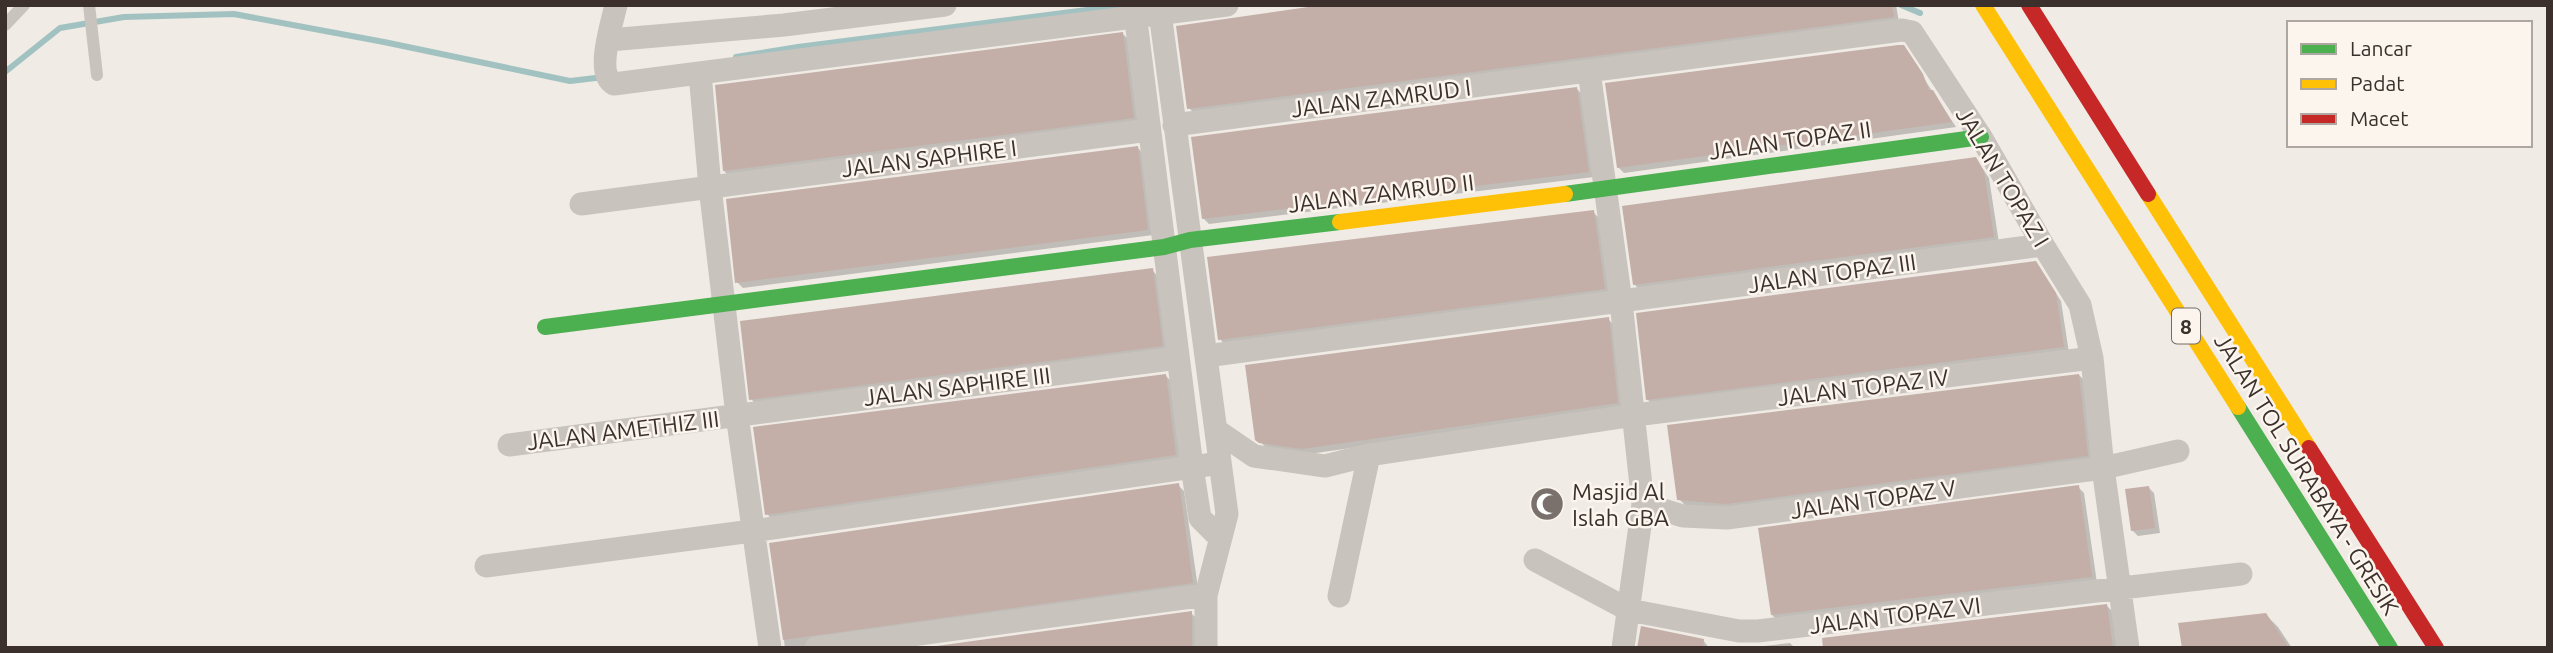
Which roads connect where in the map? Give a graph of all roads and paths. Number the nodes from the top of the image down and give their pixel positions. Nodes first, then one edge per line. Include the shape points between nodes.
1 (24, 5) edge
2 (89, 5) edge
3 (615, 5) edge
4 (945, 5) edge
5 (1227, 5) edge
6 (1983, 5) edge
7 (2029, 5) edge
8 (1160, 8) edge
9 (1134, 10) edge
10 (783, 15) edge
11 (5, 24) edge
12 (609, 40) junction
13 (1589, 71) junction
14 (700, 73) junction
15 (97, 75) dead end
16 (1174, 125) junction
17 (1149, 130) junction
18 (1981, 137) junction
19 (710, 187) junction
20 (1606, 189) junction
21 (580, 204) dead end
22 (1190, 240) junction
23 (2043, 245) junction
24 (1164, 247) junction
25 (1621, 302) junction
26 (726, 304) junction
27 (545, 327) dead end
28 (1206, 356) junction
29 (1178, 358) junction
30 (2092, 358) junction
31 (737, 415) junction
32 (1635, 415) junction
33 (1216, 430) junction
34 (509, 445) dead end
35 (2178, 451) dead end
36 (1369, 455) junction
37 (1220, 463) junction
38 (1192, 467) junction
39 (2103, 468) junction
40 (1643, 504) junction
41 (752, 531) junction
42 (1220, 538) junction
43 (1535, 560) dead end
44 (486, 566) dead end
45 (2241, 574) dead end
46 (2121, 589) junction
47 (1206, 595) junction
48 (1339, 596) dead end
49 (1629, 610) junction
50 (770, 648) edge
51 (816, 648) edge
52 (1206, 648) edge
53 (1623, 648) edge
54 (2128, 648) edge
55 (2390, 648) edge
56 (2436, 648) edge

1 - 11 lane
2 - 15 lane
3 - 12 street
4 - 10 street
5 - 8 street
6 - 55 main road, JALAN TOL SURABAYA - GRESIK / 8
7 - 56 main road, JALAN TOL SURABAYA - GRESIK / 8
8 - 9 street
8 - 16 street
9 - 14 street
9 - 17 street
10 - 12 street
12 - 14 street via 606,76 614,84
13 - 16 street, JALAN ZAMRUD I
13 - 18 street, JALAN TOPAZ I via 1902,30 1919,40
13 - 20 street
14 - 19 street
16 - 22 street
17 - 19 street, JALAN SAPHIRE I
17 - 24 street
18 - 20 main road, JALAN TOPAZ II
18 - 23 street, JALAN TOPAZ I
19 - 21 street, JALAN SAPHIRE I
19 - 26 street
20 - 22 main road, JALAN ZAMRUD II
20 - 25 street
22 - 24 main road, JALAN ZAMRUD II
22 - 28 street
23 - 25 street, JALAN TOPAZ III
23 - 30 street, JALAN TOPAZ I via 2080,305
24 - 26 main road, JALAN ZAMRUD II
24 - 29 street
25 - 28 street, JALAN TOPAZ III
25 - 32 street
26 - 27 main road, JALAN ZAMRUD II
26 - 31 street
28 - 33 street
29 - 31 street, JALAN SAPHIRE III
29 - 38 street
30 - 32 street, JALAN TOPAZ IV
30 - 39 street, JALAN TOPAZ I
31 - 34 street, JALAN AMETHIZ III
31 - 41 street
32 - 36 street, JALAN TOPAZ IV
32 - 40 street
33 - 36 street, JALAN TOPAZ IV via 1254,456 1325,466
33 - 37 street
35 - 39 street, JALAN TOPAZ V
36 - 48 street
37 - 38 street
37 - 42 street via 1227,514
38 - 41 street
38 - 42 street via 1200,518
39 - 40 street, JALAN TOPAZ V via 1727,518 1683,516
39 - 46 street, JALAN TOPAZ I
40 - 49 street
41 - 44 street
41 - 50 street
42 - 47 street
43 - 49 street, JALAN TOPAZ VI
45 - 46 street, JALAN TOPAZ VI
46 - 49 street, JALAN TOPAZ VI via 1758,631
46 - 54 street, JALAN TOPAZ I
47 - 51 street
47 - 52 street
49 - 53 street

